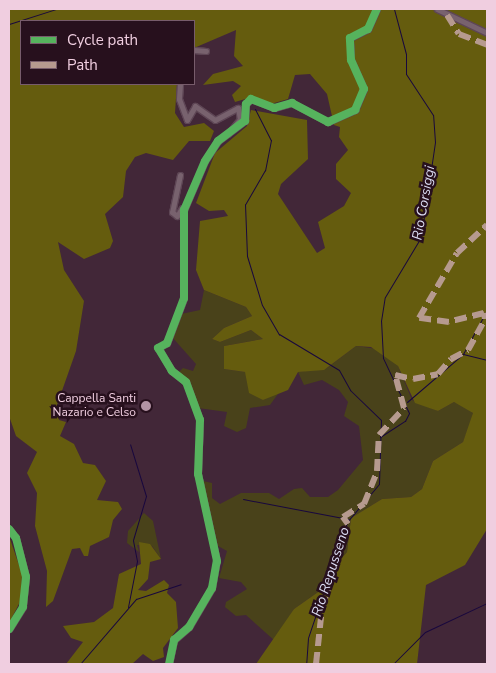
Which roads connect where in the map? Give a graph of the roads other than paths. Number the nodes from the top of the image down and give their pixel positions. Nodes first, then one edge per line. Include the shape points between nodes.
1 (377, 9) edge
2 (437, 9) edge
3 (487, 33) edge
4 (195, 50) edge
5 (206, 51) dead end
6 (180, 85) edge
7 (226, 136) junction
8 (180, 175) dead end
9 (190, 198) junction
10 (9, 530) edge
11 (222, 553) dead end
12 (217, 561) junction
13 (9, 629) edge
14 (169, 664) edge

1 - 7 street via 368,29 350,38 351,60 364,89 350,114 328,122 292,103 274,108 252,99 246,104 246,121
2 - 3 street
4 - 5 street
6 - 7 street via 179,99 186,120 194,106 215,120 238,108 240,119
7 - 9 street via 205,161
8 - 9 street via 174,216
9 - 12 street via 182,220 184,298 167,343 158,348 172,372 186,382 200,420 198,474
10 - 13 street via 26,570 24,607
11 - 12 street
12 - 14 street via 212,588 188,627 174,640

